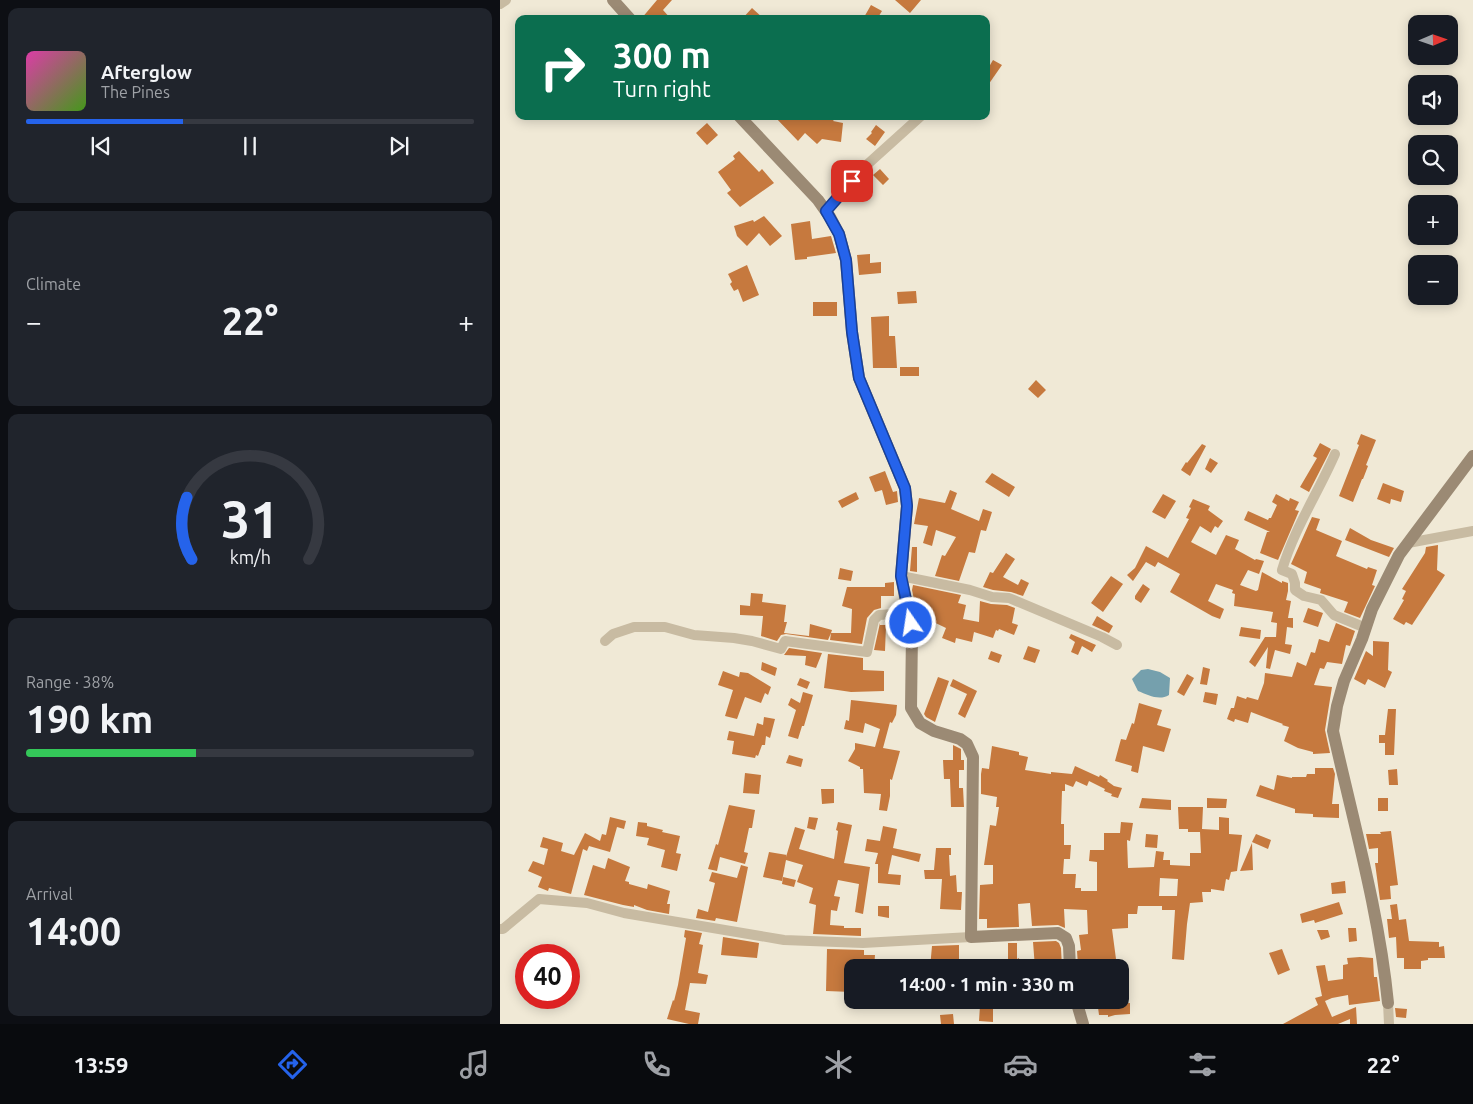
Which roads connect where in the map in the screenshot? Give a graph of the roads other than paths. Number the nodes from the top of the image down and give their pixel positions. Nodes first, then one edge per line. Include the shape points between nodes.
1 (506, 0) edge
2 (614, 0) edge
3 (500, 4) edge
4 (627, 15) edge
5 (743, 120) edge
6 (917, 120) edge
7 (826, 211) junction
8 (1335, 454) dead end
9 (1473, 456) edge
10 (1473, 531) edge
11 (1408, 543) junction
12 (901, 576) junction
13 (909, 613) junction
14 (1366, 628) junction
15 (605, 641) dead end
16 (1117, 645) dead end
17 (500, 929) edge
18 (971, 937) junction
19 (1070, 959) edge
20 (1388, 1003) joint
21 (1079, 1009) edge
22 (1083, 1024) edge
23 (1389, 1024) edge

1 - 3 street
2 - 4 street
5 - 7 street
6 - 7 street via 860,171
7 - 12 street via 839,234 846,260 859,378 905,488 907,506
8 - 14 street via 1296,532 1282,570 1292,574 1295,590 1321,600 1334,615
9 - 11 street
10 - 11 street
11 - 14 street via 1380,592
12 - 13 street
12 - 16 street via 1009,598
13 - 15 street via 879,615 874,620 867,652 785,640 780,649 743,639 694,635 665,627 634,627 613,634
13 - 18 street via 912,708 920,723 960,739 967,744 973,757
14 - 20 street via 1344,681 1333,731 1376,921
17 - 18 street via 539,899 587,903 624,913 784,940 863,943
18 - 19 street via 1058,933 1066,938
20 - 23 street
21 - 22 street

